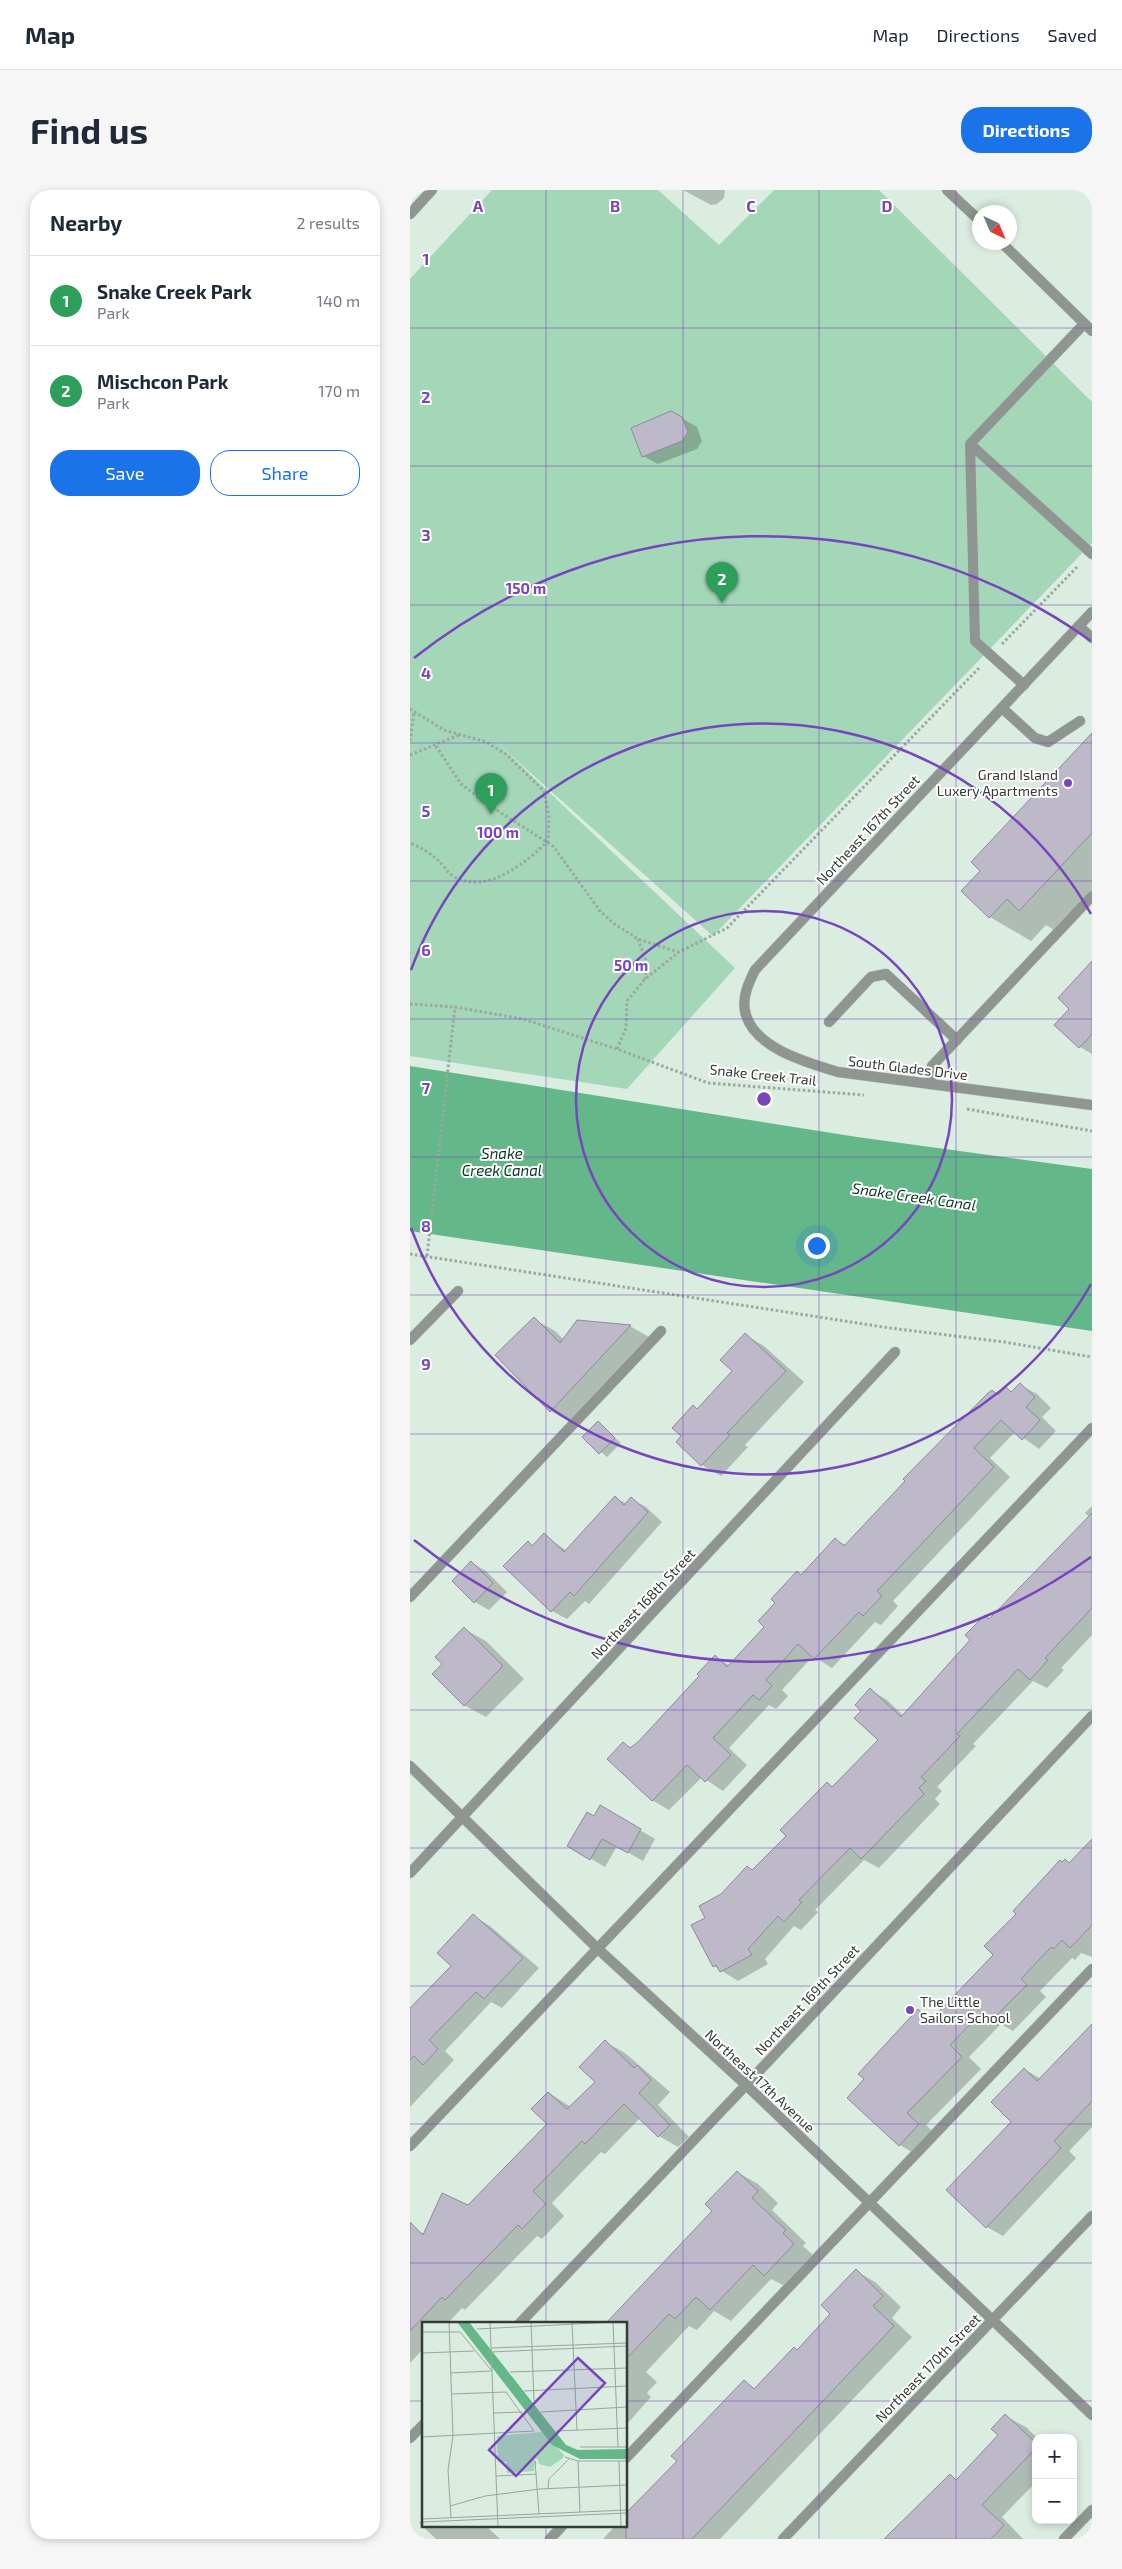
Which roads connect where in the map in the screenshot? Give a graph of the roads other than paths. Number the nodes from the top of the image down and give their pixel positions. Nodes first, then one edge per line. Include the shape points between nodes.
1 (432, 190) edge
2 (947, 190) edge
3 (972, 213) edge
4 (410, 214) edge
5 (1009, 250) edge
6 (1088, 327) edge
7 (970, 444) junction
8 (1091, 553) edge
9 (1092, 612) edge
10 (1079, 626) junction
11 (1092, 638) edge
12 (1024, 685) junction
13 (1002, 708) junction
14 (1080, 721) dead end
15 (1092, 896) edge
16 (744, 1010) joint
17 (829, 1022) dead end
18 (956, 1040) junction
19 (930, 1084) junction
20 (1092, 1105) edge
21 (458, 1291) dead end
22 (661, 1331) dead end
23 (410, 1340) edge
24 (895, 1352) dead end
25 (1092, 1428) edge
26 (410, 1597) edge
27 (1092, 1716) edge
28 (410, 1766) edge
29 (463, 1817) junction
30 (410, 1873) edge
31 (597, 1948) junction
32 (1092, 1969) edge
33 (746, 2085) junction
34 (410, 2146) edge
35 (869, 2203) junction
36 (1092, 2216) edge
37 (521, 2322) edge
38 (992, 2322) junction
39 (1092, 2415) edge
40 (422, 2426) edge
41 (410, 2438) edge
42 (628, 2456) edge
43 (1092, 2510) edge
44 (562, 2526) edge
45 (550, 2539) edge
46 (783, 2539) edge
47 (1064, 2539) edge

1 - 4 street
2 - 3 street
5 - 6 street
6 - 7 street
7 - 8 street
7 - 12 street via 975,641
9 - 10 street, Northeast 167th Street
10 - 11 street
10 - 12 street, Northeast 167th Street
12 - 13 street, Northeast 167th Street
13 - 14 street via 1035,738 1048,742
13 - 16 street, Northeast 167th Street via 755,970 746,989
15 - 18 street
16 - 19 street, South Glades Drive via 750,1026 760,1036 775,1048 805,1062 838,1072
17 - 18 street via 871,977 886,974
18 - 19 street via 932,1066
19 - 20 street, South Glades Drive
21 - 23 street
22 - 26 street
24 - 29 street, Northeast 168th Street
25 - 31 street
27 - 33 street, Northeast 169th Street
28 - 29 street, Northeast 17th Avenue
29 - 30 street, Northeast 168th Street
29 - 31 street, Northeast 17th Avenue
31 - 33 street, Northeast 17th Avenue
31 - 34 street
32 - 35 street
33 - 35 street, Northeast 17th Avenue
33 - 37 street, Northeast 169th Street
35 - 38 street, Northeast 17th Avenue
35 - 42 street
36 - 38 street, Northeast 170th Street
38 - 39 street, Northeast 17th Avenue
38 - 46 street, Northeast 170th Street
40 - 41 street
43 - 47 street
44 - 45 street

